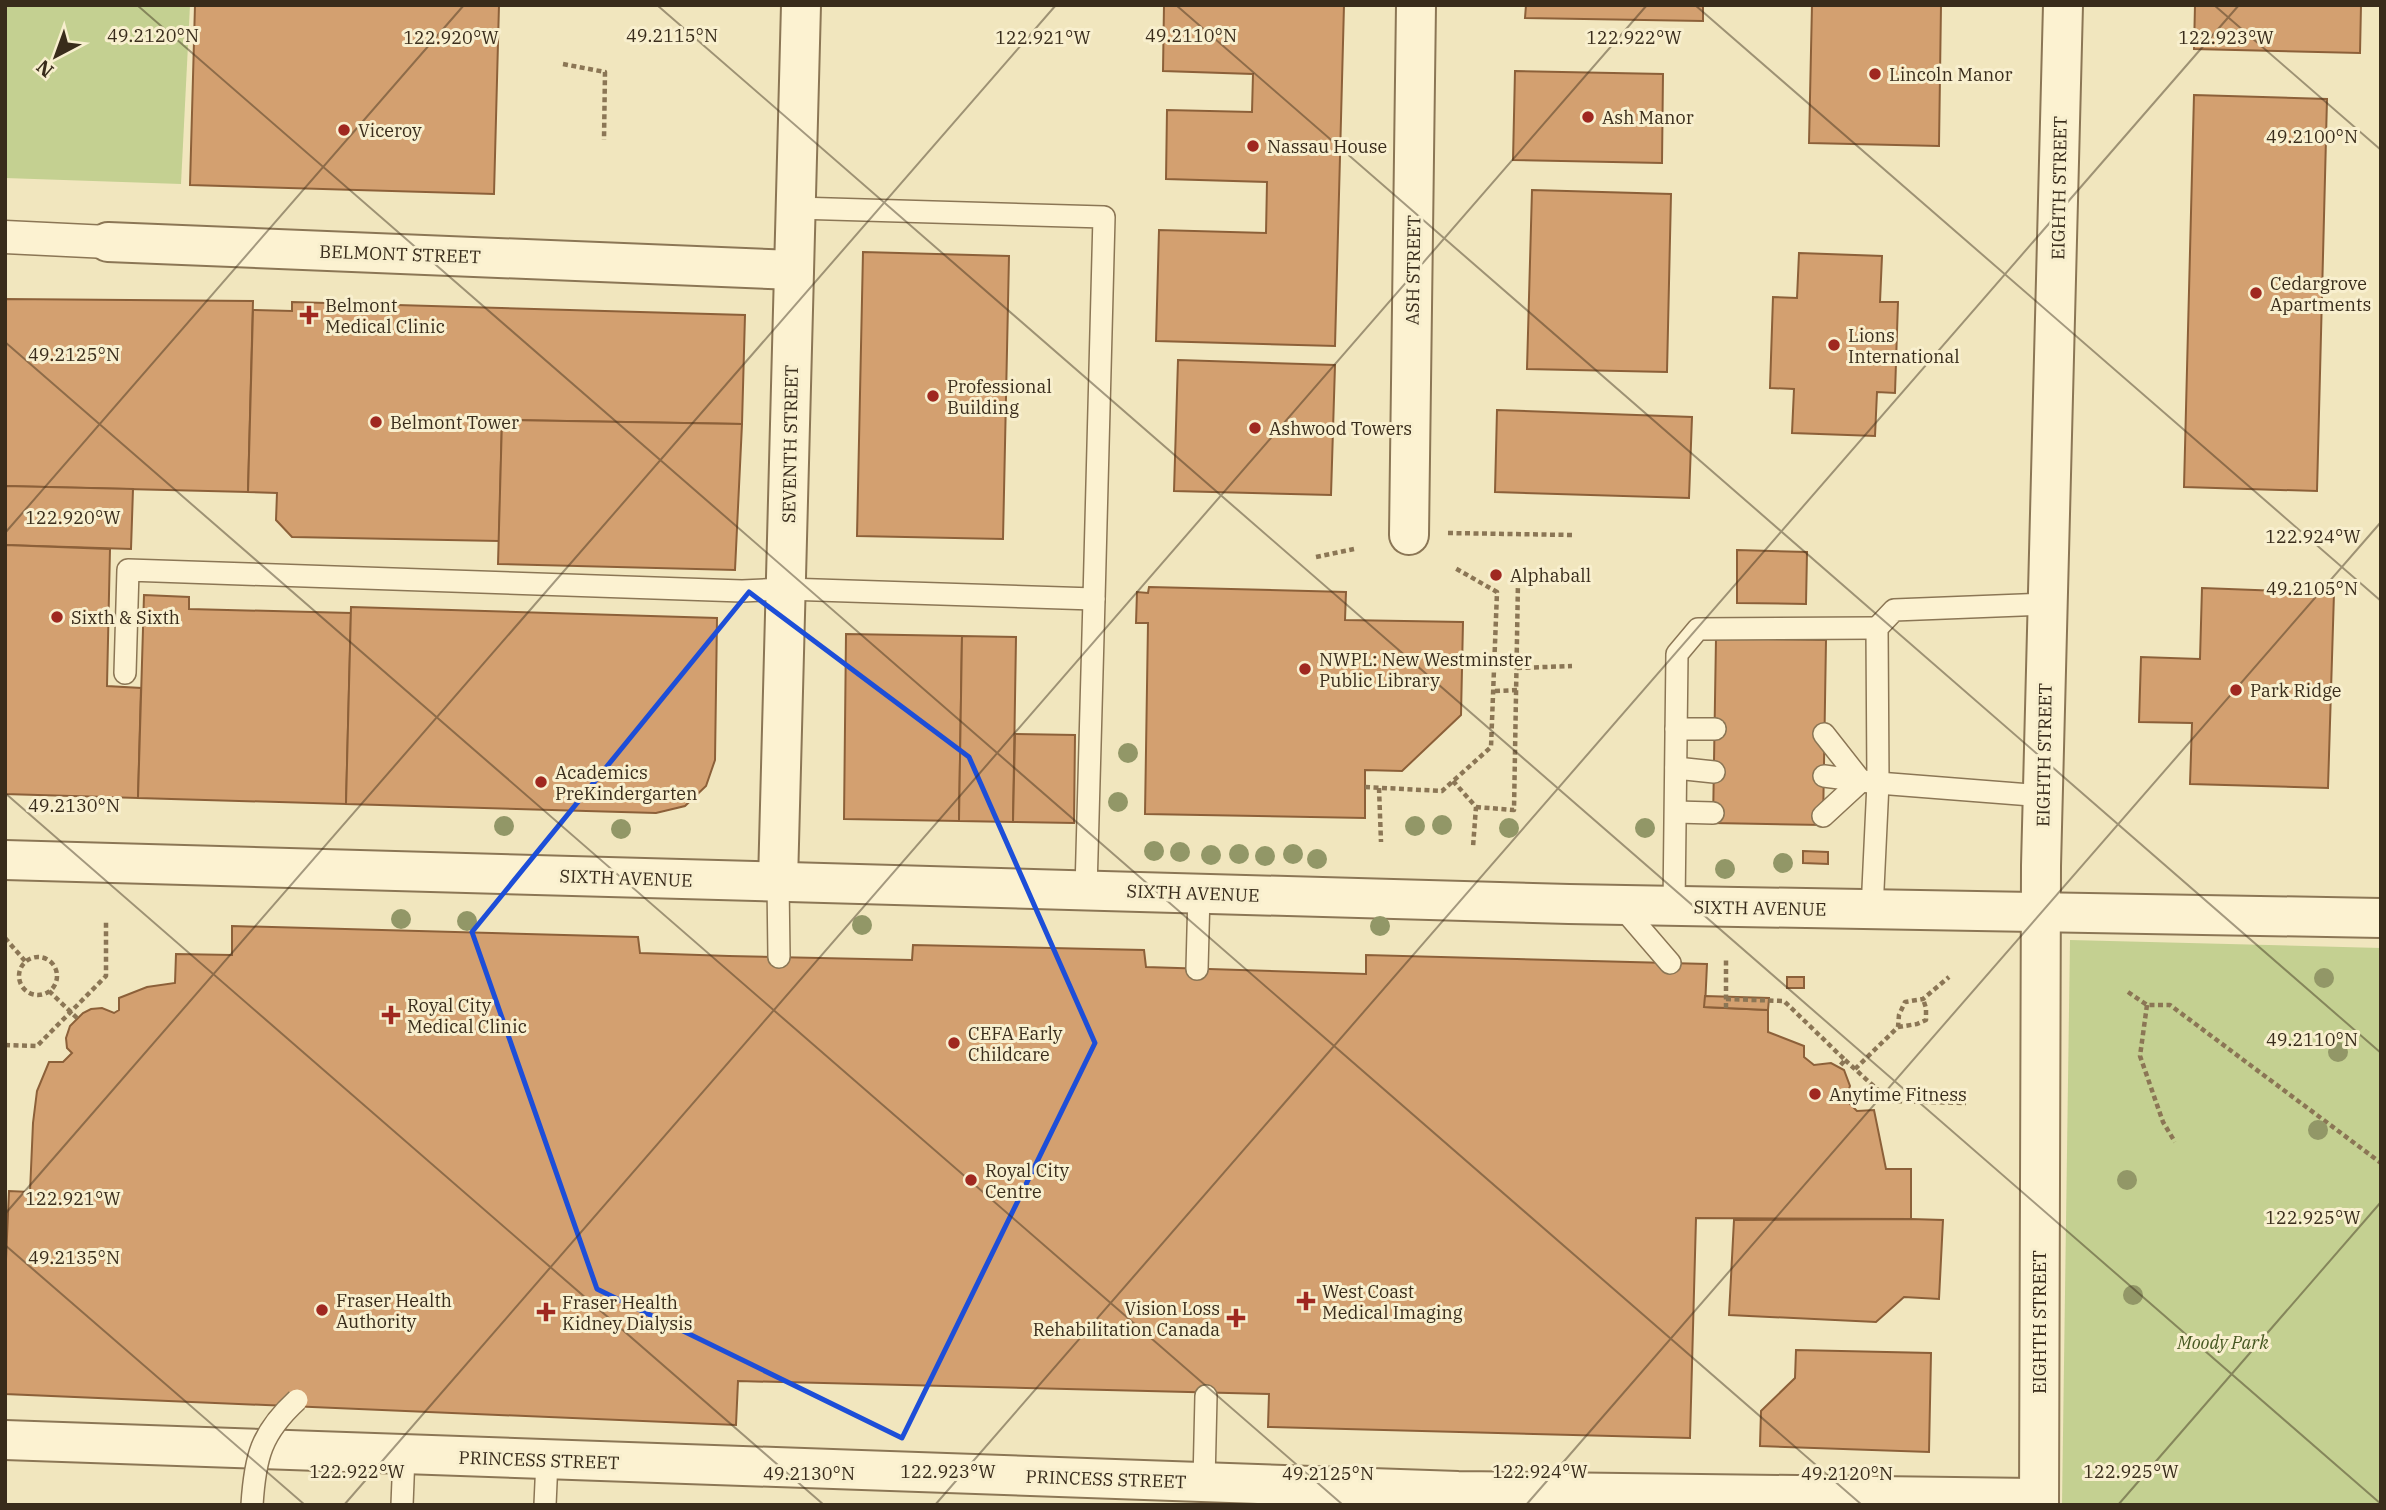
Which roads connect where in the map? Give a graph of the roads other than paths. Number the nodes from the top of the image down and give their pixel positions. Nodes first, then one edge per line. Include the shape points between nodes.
1 (801, 5) edge
2 (1416, 5) edge
3 (2063, 5) edge
4 (796, 208) junction
5 (5, 237) edge
6 (108, 242) joint
7 (794, 270) junction
8 (1409, 535) road end
9 (786, 589) junction
10 (1094, 599) junction
11 (2048, 604) junction
12 (1877, 628) junction
13 (125, 673) dead end
14 (1676, 729) junction
15 (1715, 729) dead end
16 (1824, 734) dead end
17 (1676, 768) junction
18 (1714, 772) dead end
19 (1824, 776) dead end
20 (1869, 782) junction
21 (2043, 796) junction
22 (1676, 813) junction
23 (1713, 813) dead end
24 (1823, 816) dead end
25 (5, 860) edge
26 (778, 882) junction
27 (1086, 890) junction
28 (1199, 893) junction
29 (1620, 905) junction
30 (1674, 907) junction
31 (1872, 910) junction
32 (2041, 912) junction
33 (2381, 918) edge
34 (779, 957) dead end
35 (1670, 963) dead end
36 (1197, 969) dead end
37 (1206, 1396) dead end
38 (298, 1400) dead end
39 (5, 1440) edge
40 (404, 1455) junction
41 (547, 1460) junction
42 (1204, 1482) junction
43 (1458, 1498) edge
44 (2039, 1501) edge
45 (252, 1505) edge
46 (402, 1505) edge
47 (545, 1505) edge

1 - 4 street, SEVENTH STREET
2 - 8 street, ASH STREET
3 - 11 street, EIGHTH STREET
4 - 7 street, SEVENTH STREET
4 - 10 lane via 1104,217
5 - 6 street, BELMONT STREET
6 - 7 street, BELMONT STREET
7 - 9 street, SEVENTH STREET
9 - 10 lane
9 - 13 lane via 128,570
9 - 26 street, SEVENTH STREET
10 - 27 lane
11 - 12 lane via 1894,610
11 - 21 street, EIGHTH STREET
12 - 14 lane via 1698,629 1677,654
12 - 20 lane
14 - 15 lane
14 - 17 lane
16 - 20 lane
17 - 18 lane
17 - 22 lane
19 - 20 lane
20 - 21 lane
20 - 24 lane
20 - 31 lane
21 - 32 street, EIGHTH STREET
22 - 23 lane
22 - 30 lane
25 - 26 street, SIXTH AVENUE
26 - 27 street, SIXTH AVENUE
26 - 34 lane
27 - 28 street, SIXTH AVENUE
28 - 29 street, SIXTH AVENUE
28 - 36 lane
29 - 30 street, SIXTH AVENUE
29 - 35 lane
30 - 31 street, SIXTH AVENUE
31 - 32 street, SIXTH AVENUE
32 - 33 street, SIXTH AVENUE
32 - 44 street, EIGHTH STREET
37 - 42 lane
38 - 45 lane, bridge via 266,1437 254,1468
39 - 40 street, PRINCESS STREET
40 - 41 street, PRINCESS STREET
40 - 46 lane
41 - 42 street, PRINCESS STREET
41 - 47 lane
42 - 43 street, PRINCESS STREET
43 - 44 street, PRINCESS STREET

